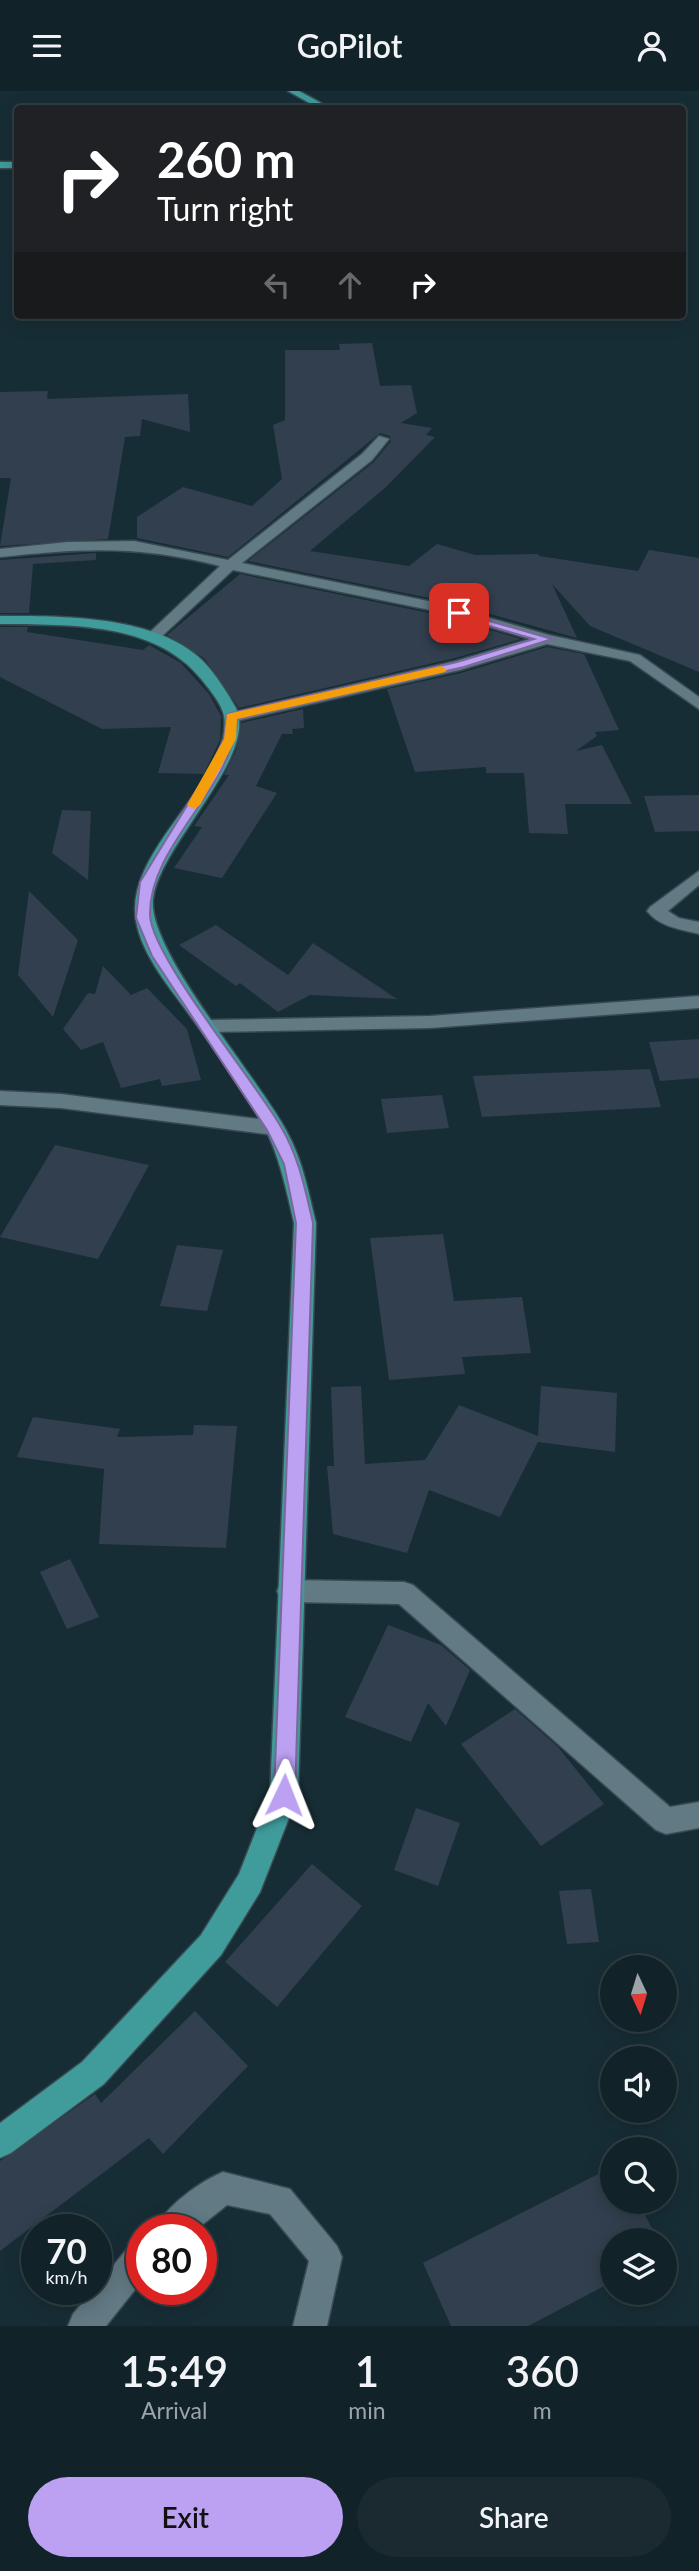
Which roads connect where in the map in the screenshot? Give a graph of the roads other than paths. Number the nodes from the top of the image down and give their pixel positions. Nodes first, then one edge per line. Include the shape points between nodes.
1 (292, 91) edge
2 (320, 105) edge
3 (383, 439) dead end
4 (0, 553) edge
5 (231, 565) junction
6 (0, 620) edge
7 (154, 636) junction
8 (546, 639) junction
9 (699, 703) edge
10 (232, 717) junction
11 (699, 876) edge
12 (699, 928) edge
13 (699, 1002) edge
14 (208, 1026) junction
15 (0, 1098) edge
16 (274, 1128) junction
17 (290, 1591) junction
18 (699, 1815) edge
19 (0, 2142) edge
20 (190, 2214) edge
21 (126, 2275) edge
22 (85, 2326) edge
23 (310, 2326) edge

1 - 2 highway
3 - 5 street via 367,457
4 - 5 street via 134,545
5 - 7 street
5 - 8 street via 438,607
6 - 7 highway via 72,621
7 - 10 highway via 203,666
8 - 9 street via 635,658
8 - 10 street via 460,665
10 - 14 highway via 230,739 213,773 146,882 143,918 159,956
11 - 12 street via 656,911 673,922
13 - 14 street via 430,1022
14 - 16 highway
15 - 16 street via 61,1101
16 - 17 highway via 292,1164 304,1223
17 - 18 street via 404,1593 666,1821
17 - 19 highway via 284,1795 250,1882 211,1945 93,2073
20 - 23 street via 223,2187 279,2200 326,2257
21 - 22 street

